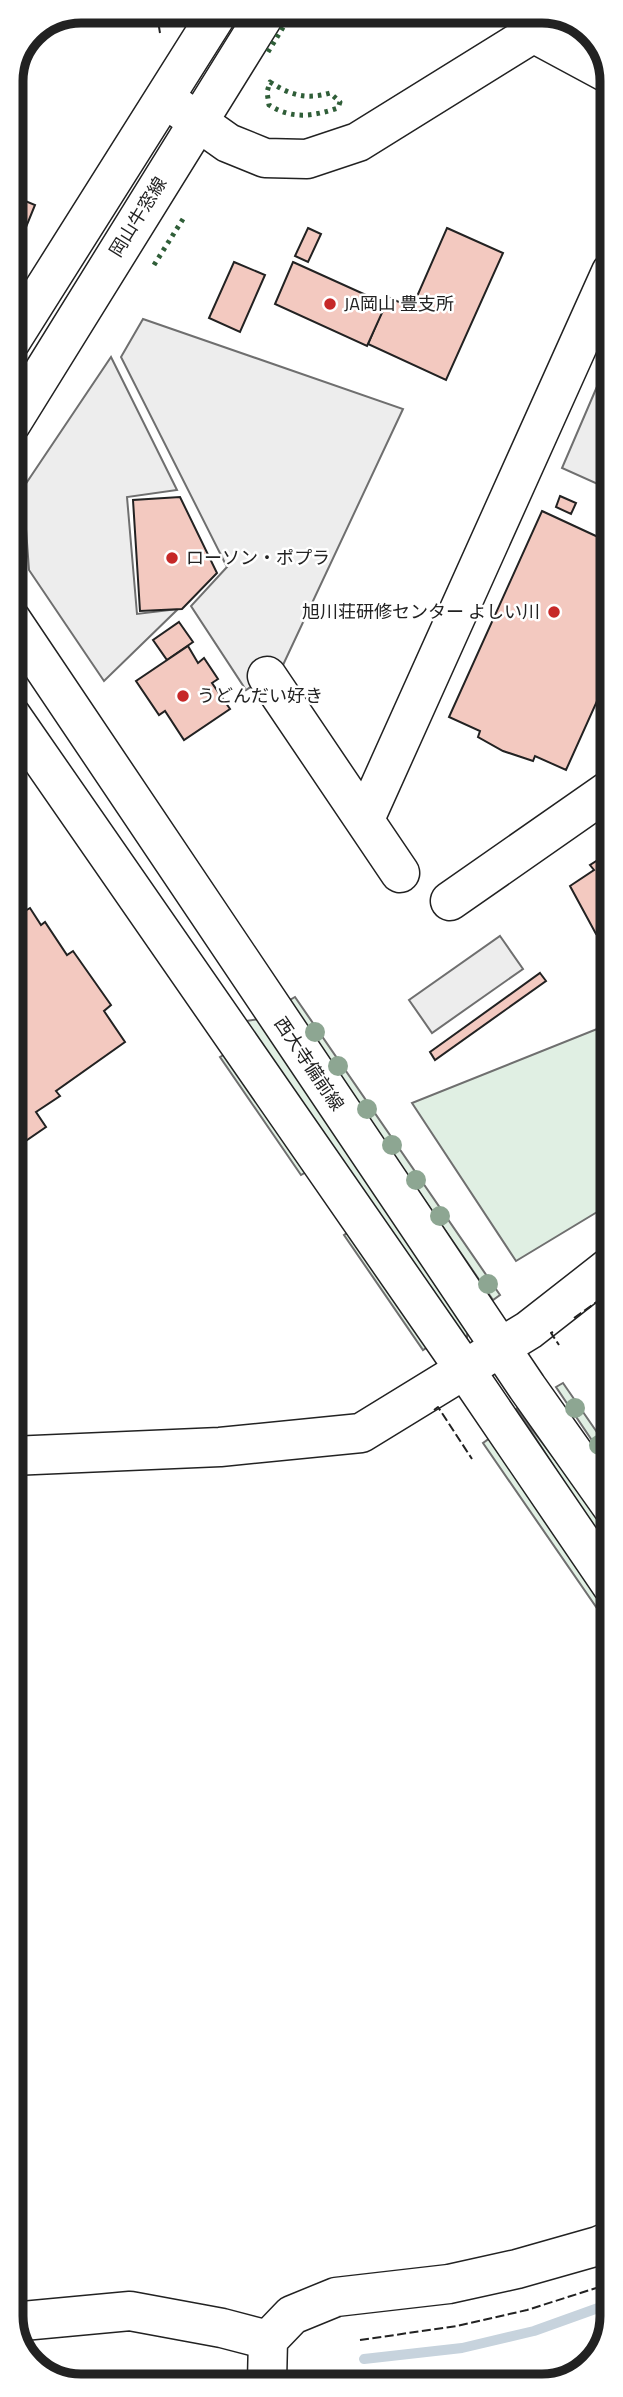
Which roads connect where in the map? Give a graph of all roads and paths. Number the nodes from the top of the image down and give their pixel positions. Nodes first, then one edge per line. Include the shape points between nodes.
1 (211, 23) edge
2 (259, 23) edge
3 (547, 24) edge
4 (598, 64) edge
5 (164, 97) junction
6 (197, 121) junction
7 (600, 296) edge
8 (23, 315) edge
9 (23, 404) edge
10 (23, 637) edge
11 (267, 676) dead end
12 (23, 732) edge
13 (600, 796) edge
14 (365, 819) junction
15 (401, 873) dead end
16 (450, 901) dead end
17 (600, 1274) edge
18 (501, 1348) junction
19 (465, 1370) junction
20 (23, 1455) edge
21 (600, 1490) edge
22 (600, 1568) edge
23 (600, 2245) edge
24 (23, 2321) edge
25 (268, 2340) junction
26 (267, 2374) edge

1 - 5 main road
2 - 6 main road, 岡山牛窓線
3 - 4 main road
3 - 6 main road via 358,142 306,159 265,158 228,143
5 - 6 main road
5 - 8 main road
6 - 9 main road, 岡山牛窓線
7 - 14 main road
10 - 18 main road, 西大寺備前線
11 - 14 main road
12 - 19 main road
13 - 16 main road
14 - 15 main road
17 - 18 main road
18 - 19 main road
18 - 21 main road, 西大寺備前線
19 - 20 main road via 361,1433 220,1447
19 - 22 main road
23 - 25 main road via 449,2284 336,2297 292,2315
24 - 25 main road via 130,2311
25 - 26 main road

